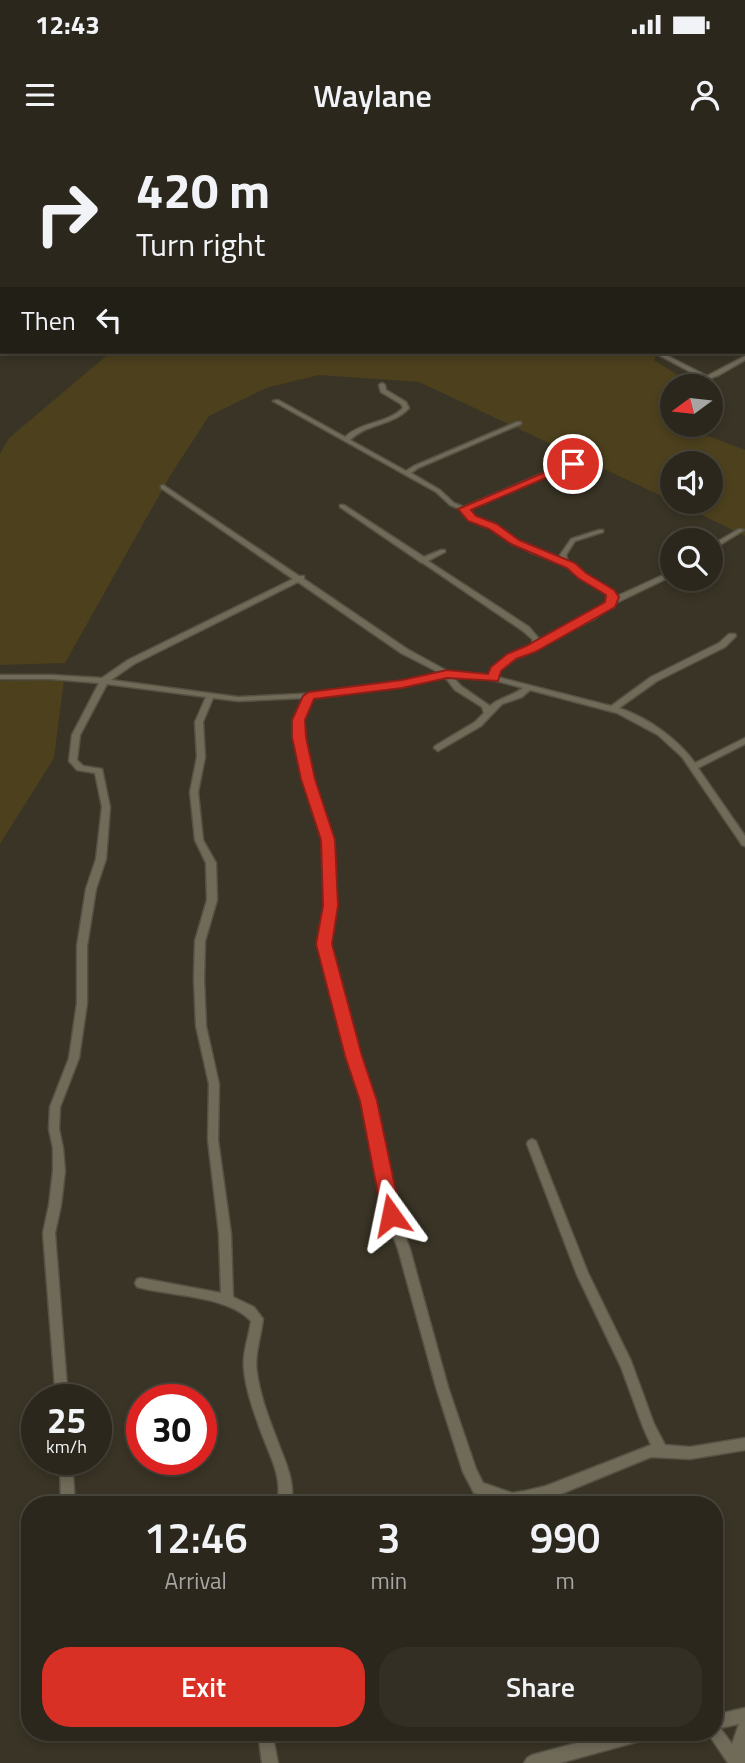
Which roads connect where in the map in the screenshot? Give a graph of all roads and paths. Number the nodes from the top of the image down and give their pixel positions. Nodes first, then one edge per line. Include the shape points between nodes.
1 (660, 354) edge
2 (745, 358) edge
3 (699, 374) edge
4 (715, 374) edge
5 (382, 385) dead end
6 (276, 401) dead end
7 (519, 422) dead end
8 (346, 440) junction
9 (595, 453) dead end
10 (407, 473) junction
11 (163, 487) dead end
12 (342, 506) dead end
13 (464, 509) junction
14 (741, 530) dead end
15 (601, 531) dead end
16 (723, 541) edge
17 (443, 551) dead end
18 (422, 561) junction
19 (565, 562) junction
20 (301, 578) junction
21 (660, 579) edge
22 (613, 601) junction
23 (732, 636) dead end
24 (536, 643) junction
25 (447, 674) junction
26 (0, 677) edge
27 (494, 678) junction
28 (104, 681) junction
29 (528, 687) junction
30 (210, 696) junction
31 (309, 696) junction
32 (613, 709) junction
33 (488, 713) junction
34 (745, 741) edge
35 (438, 748) dead end
36 (694, 767) junction
37 (745, 843) edge
38 (533, 1144) dead end
39 (141, 1283) dead end
40 (227, 1300) junction
41 (61, 1384) edge
42 (745, 1444) edge
43 (661, 1451) junction
44 (67, 1475) edge
45 (68, 1496) edge
46 (285, 1496) edge
47 (494, 1496) edge
48 (531, 1496) edge
49 (745, 1714) edge
50 (723, 1720) edge
51 (745, 1727) edge
52 (266, 1741) edge
53 (614, 1741) edge
54 (721, 1741) edge
55 (270, 1763) edge
56 (532, 1763) edge
57 (738, 1763) edge

1 - 3 street
2 - 4 street
5 - 8 street via 383,391 406,408 401,415 369,425
6 - 8 street
7 - 10 street
8 - 10 street
9 - 13 street
10 - 13 street
11 - 20 street
12 - 18 street
13 - 19 street via 515,542
14 - 16 street
15 - 19 street via 573,540 563,555
17 - 18 street
18 - 24 street via 531,633
19 - 22 street via 610,593
20 - 25 street via 404,651
20 - 28 street via 131,662
21 - 22 street
22 - 24 street via 591,617
23 - 32 street via 654,679
24 - 27 street via 495,670
25 - 27 street
25 - 31 street
25 - 33 street via 458,688 486,706
26 - 28 street
27 - 29 street
28 - 30 street
28 - 41 street via 76,735 73,761 80,768 99,771 106,807 101,859 91,888 82,946 82,1003 74,1058 55,1107 59,1171 49,1233
29 - 32 street
29 - 33 street via 499,700
30 - 31 street
30 - 40 street via 199,722 201,757 194,792 199,840 211,863 212,900 200,941 199,979 201,1026 214,1084 213,1140 225,1234
31 - 47 street via 299,720 299,737 328,840 330,906 324,944 368,1101 391,1215 442,1387 470,1472 479,1488
32 - 36 street via 661,733
33 - 35 street
34 - 36 street
36 - 37 street
38 - 43 street via 583,1275 627,1365
39 - 40 street
40 - 46 street via 254,1312 257,1319 248,1356 250,1373 284,1468
42 - 43 street via 690,1453
43 - 48 street
44 - 45 street
49 - 50 street
51 - 57 street
52 - 55 street
53 - 56 street
54 - 57 street

